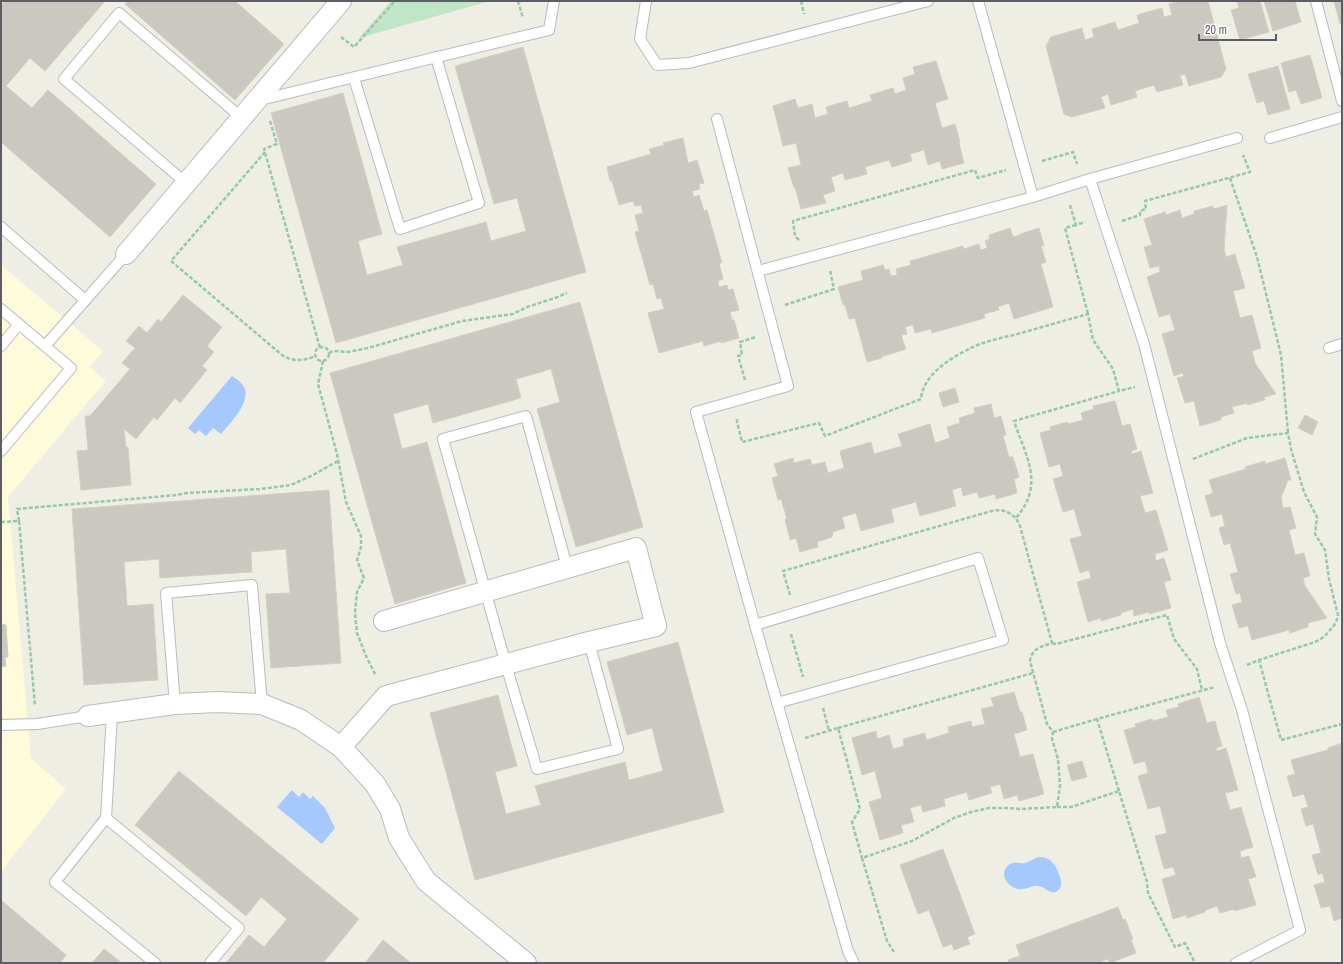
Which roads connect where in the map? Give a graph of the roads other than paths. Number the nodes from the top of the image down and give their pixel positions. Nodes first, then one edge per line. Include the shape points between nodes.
1 (341, 1) edge
2 (554, 1) edge
3 (646, 1) edge
4 (928, 1) edge
5 (978, 1) edge
6 (1316, 1) edge
7 (436, 57) junction
8 (354, 78) junction
9 (257, 101) junction
10 (1342, 101) edge
11 (1342, 117) edge
12 (242, 118) junction
13 (718, 119) dead end
14 (1237, 138) road end
15 (1270, 138) dead end
16 (1090, 179) junction
17 (186, 183) junction
18 (1033, 197) junction
19 (1, 227) edge
20 (126, 254) joint
21 (758, 271) junction
22 (85, 300) junction
23 (1, 309) edge
24 (19, 324) junction
25 (1342, 344) edge
26 (1, 346) edge
27 (45, 346) junction
28 (1329, 348) dead end
29 (1, 451) edge
30 (567, 567) junction
31 (485, 592) junction
32 (384, 621) dead end
33 (755, 625) junction
34 (588, 642) junction
35 (506, 665) junction
36 (777, 703) junction
37 (175, 704) junction
38 (262, 704) junction
39 (112, 714) junction
40 (88, 716) joint
41 (1, 725) edge
42 (341, 747) junction
43 (106, 818) junction
44 (155, 963) edge
45 (210, 963) edge
46 (526, 963) edge
47 (854, 963) edge
48 (1236, 963) edge

1 - 9 street
2 - 7 lane via 549,30
3 - 4 lane via 640,39 657,65 690,63
5 - 18 lane
6 - 10 lane
7 - 8 lane
7 - 8 lane via 479,203 400,229
8 - 9 lane
9 - 12 street
11 - 15 lane
12 - 17 street
12 - 17 lane via 119,13 64,79
13 - 21 lane
14 - 16 lane
16 - 18 lane
16 - 48 lane via 1144,344 1220,643 1242,710 1300,930
17 - 20 street
18 - 21 lane
19 - 22 lane
20 - 22 lane
21 - 33 lane via 788,386 696,412
22 - 27 lane
23 - 24 lane
24 - 26 lane
24 - 27 lane
25 - 28 lane
27 - 29 lane via 71,368
30 - 31 street
30 - 31 lane via 526,416 443,439
30 - 34 street via 636,548 656,626
31 - 32 street
31 - 35 lane
33 - 36 lane
33 - 36 lane via 978,558 1003,640
34 - 35 street
34 - 35 lane via 618,749 537,769
35 - 42 street via 386,696
36 - 47 lane via 848,951
37 - 38 street
37 - 38 lane via 166,593 252,585
37 - 39 street
38 - 42 street via 302,720
39 - 40 street
39 - 43 lane
40 - 41 lane via 37,724
42 - 46 street via 375,784 390,809 399,838 426,881
43 - 44 lane via 55,882
43 - 45 lane via 240,928

